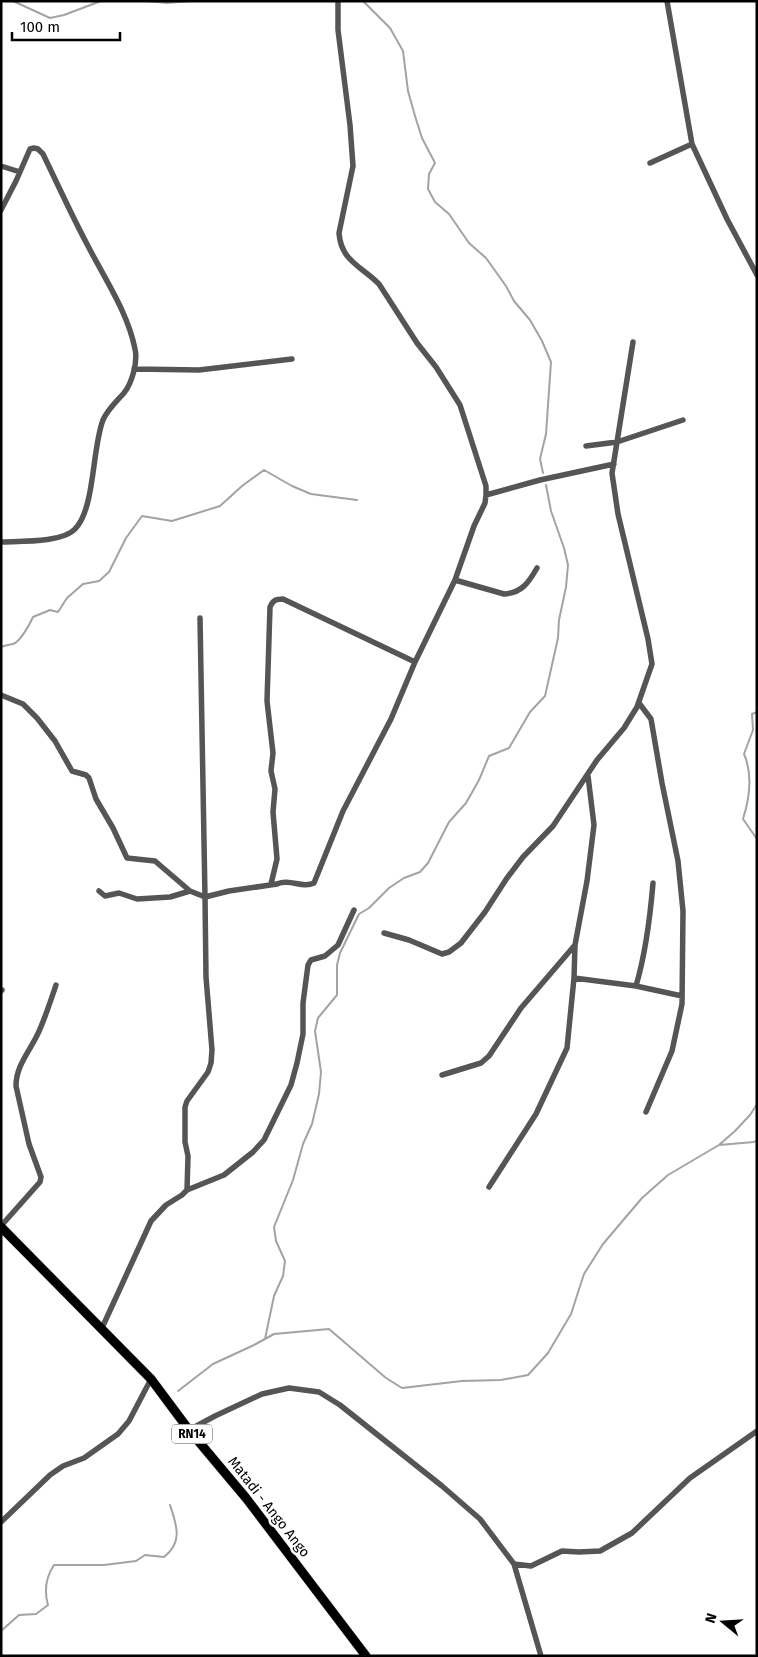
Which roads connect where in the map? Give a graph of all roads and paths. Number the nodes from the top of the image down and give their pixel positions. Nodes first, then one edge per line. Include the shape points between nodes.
1 (338, 1) edge
2 (667, 1) edge
3 (692, 144) junction
4 (650, 163) dead end
5 (1, 166) edge
6 (20, 172) junction
7 (1, 210) edge
8 (757, 275) edge
9 (633, 342) dead end
10 (292, 359) dead end
11 (134, 369) junction
12 (683, 420) dead end
13 (617, 442) junction
14 (586, 446) dead end
15 (614, 464) junction
16 (486, 495) junction
17 (1, 542) edge
18 (537, 568) dead end
19 (455, 580) junction
20 (200, 618) dead end
21 (414, 662) junction
22 (1, 695) edge
23 (639, 703) junction
24 (588, 776) junction
25 (653, 883) dead end
26 (271, 884) junction
27 (99, 891) dead end
28 (190, 891) junction
29 (205, 897) junction
30 (354, 910) dead end
31 (384, 933) dead end
32 (575, 945) junction
33 (574, 978) junction
34 (56, 985) dead end
35 (636, 986) junction
36 (682, 996) junction
37 (442, 1075) dead end
38 (646, 1112) dead end
39 (489, 1187) dead end
40 (187, 1190) junction
41 (1, 1227) edge
42 (102, 1328) junction
43 (150, 1379) junction
44 (189, 1430) junction
45 (757, 1431) edge
46 (1, 1522) edge
47 (514, 1564) junction
48 (366, 1656) edge
49 (541, 1656) edge

1 - 16 street via 338,30 353,166 339,233 340,243 353,263 378,284 460,405
2 - 3 street
3 - 4 street
3 - 8 street
5 - 6 street
6 - 7 street
6 - 11 street via 30,150 38,149 125,318 136,352
9 - 13 street
10 - 11 street via 199,370
11 - 17 street via 126,390 103,420 85,511 75,529 43,540
12 - 13 street
13 - 14 street
13 - 15 street
15 - 16 street
15 - 23 street via 612,480 618,514 652,664
16 - 19 street
18 - 19 street via 528,585 512,594
19 - 21 street
20 - 29 street
21 - 26 street via 391,719 343,811 314,883 304,885 284,881
21 - 26 street via 283,599 272,602 267,701 273,754 271,771 275,788 273,812 277,859
22 - 28 street via 23,704 55,741 72,771 89,778 96,800 127,858 157,862
23 - 24 street
23 - 36 street via 651,719 678,861 683,911
24 - 31 street via 553,826 507,878 461,943 442,954
24 - 32 street via 594,825
25 - 35 street via 649,933
26 - 29 street
27 - 28 street via 105,896 122,894 137,899 170,897
28 - 29 street
29 - 40 street via 206,978 212,1050 208,1072 186,1101
30 - 40 street via 338,945 308,965 303,1034 297,1063 291,1085 264,1140 224,1175
32 - 33 street
32 - 37 street via 520,1008 482,1063
33 - 35 street
33 - 39 street via 567,1048 536,1114
34 - 41 street via 40,1028 16,1076 28,1144 40,1182
35 - 36 street
36 - 38 street via 672,1051
40 - 42 street via 151,1221
41 - 42 highway, Matadi - Ango Ango / RN14
42 - 43 highway, Matadi - Ango Ango / RN14
43 - 44 highway, Matadi - Ango Ango / RN14
43 - 46 street via 129,1421 118,1434 84,1458 62,1466 50,1475
44 - 47 street via 262,1394 288,1388 319,1392 340,1405 480,1519
44 - 48 highway, Matadi - Ango Ango / RN14 via 246,1498
45 - 47 street via 690,1478 632,1533 607,1547 578,1552 562,1550 531,1566
47 - 49 street

